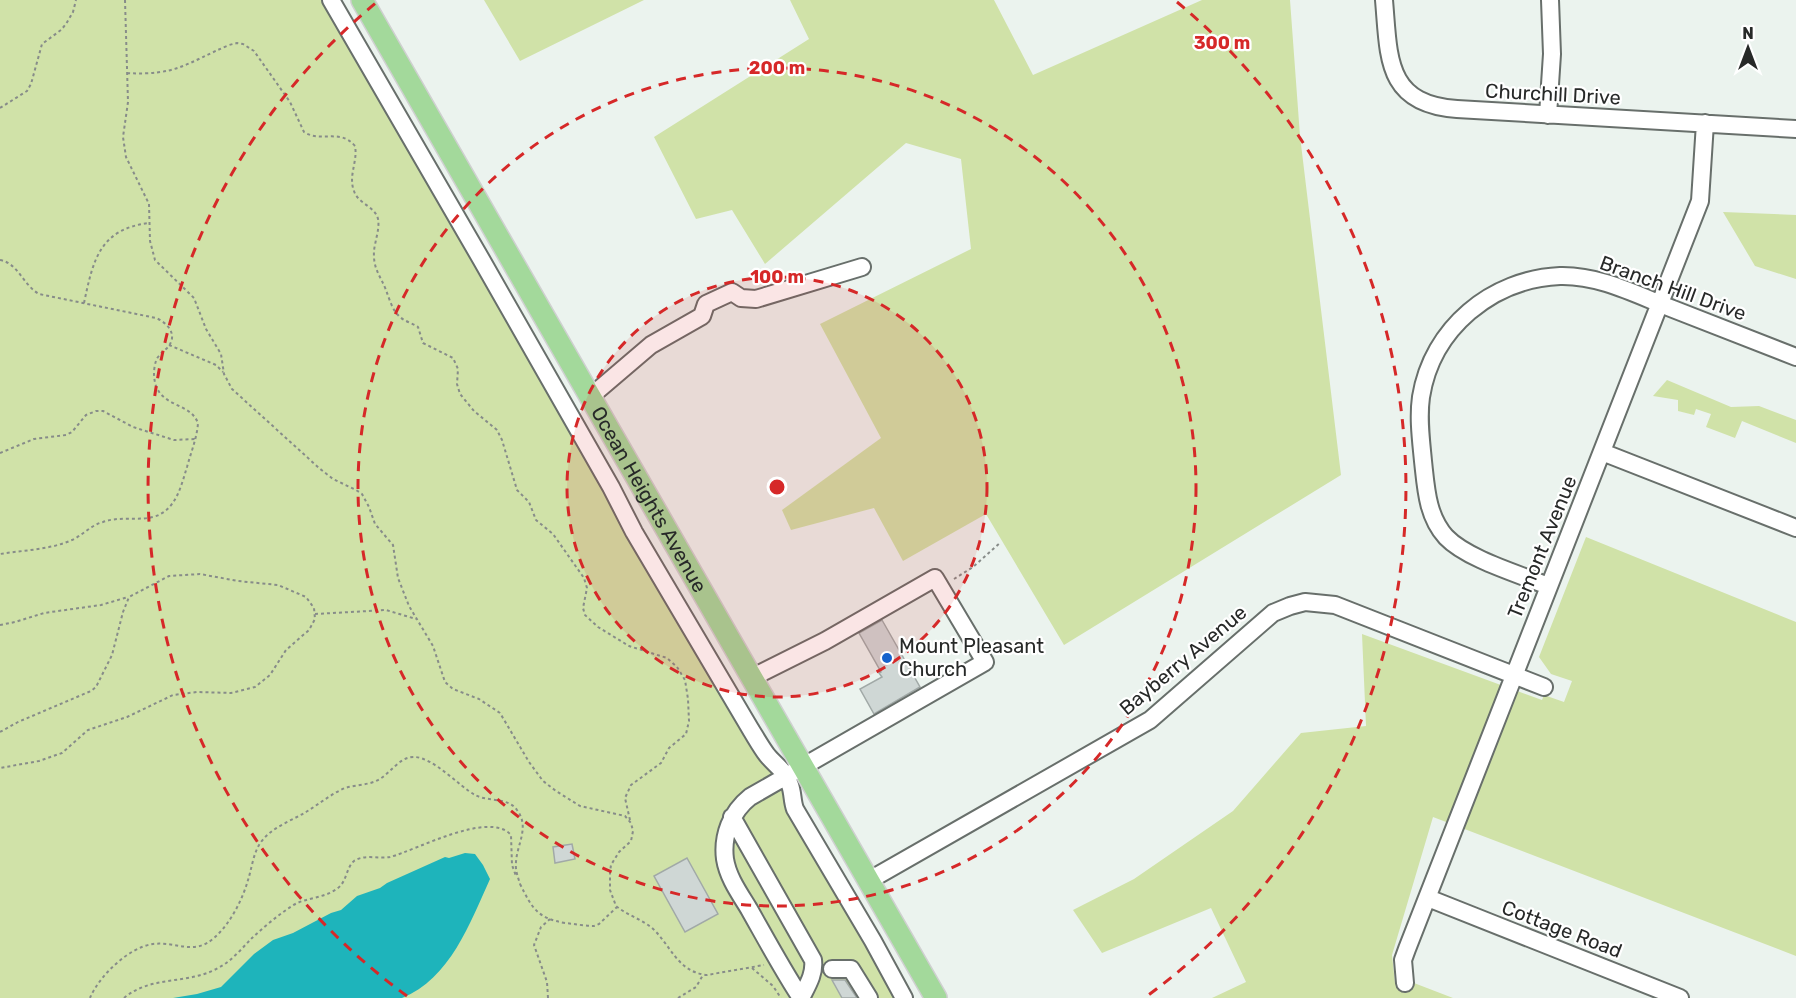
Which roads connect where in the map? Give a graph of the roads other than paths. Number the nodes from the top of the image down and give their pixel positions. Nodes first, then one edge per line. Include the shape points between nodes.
1 (331, 0) edge
2 (362, 0) edge
3 (1384, 0) edge
4 (1550, 0) edge
5 (1548, 115) junction
6 (1705, 123) junction
7 (1796, 129) edge
8 (862, 267) dead end
9 (1660, 304) junction
10 (1796, 357) edge
11 (590, 397) junction
12 (1602, 452) junction
13 (1796, 528) edge
14 (1548, 586) junction
15 (1514, 675) junction
16 (751, 678) junction
17 (1544, 687) dead end
18 (794, 771) junction
19 (732, 817) junction
20 (868, 881) junction
21 (1428, 898) junction
22 (814, 967) junction
23 (1405, 983) dead end
24 (801, 998) edge
25 (869, 998) edge
26 (904, 998) edge
27 (936, 998) edge
28 (1680, 998) edge

1 - 18 street via 751,730 768,756 781,767
2 - 11 main road, Ocean Heights Avenue
3 - 5 street, Churchill Drive via 1390,64 1413,95 1447,108
4 - 5 street
5 - 6 street, Churchill Drive
6 - 7 street, Churchill Drive
6 - 9 street, Tremont Avenue via 1701,197
8 - 11 street via 756,299 732,292 706,304 702,316 651,345
9 - 10 street, Branch Hill Drive
9 - 12 street, Tremont Avenue
9 - 14 street, Branch Hill Drive via 1593,279 1562,276 1525,281 1490,296 1465,315 1443,340 1428,372 1420,404 1421,435 1427,500 1435,521 1461,550
11 - 16 main road, Ocean Heights Avenue
12 - 13 street
12 - 14 street, Tremont Avenue
14 - 15 street, Tremont Avenue
15 - 17 street, Bayberry Avenue
15 - 20 street, Bayberry Avenue via 1335,605 1315,602 1290,606 1263,619 1149,720
15 - 21 street, Tremont Avenue
16 - 18 main road, Ocean Heights Avenue
16 - 18 street via 935,578 985,662
18 - 19 street via 750,797
18 - 20 main road, Ocean Heights Avenue
18 - 26 street via 790,785 795,809
19 - 22 street via 808,948
19 - 24 street via 724,848 727,867
20 - 27 main road, Ocean Heights Avenue
21 - 23 street, Tremont Avenue via 1404,956
21 - 28 street, Cottage Road
22 - 24 street
22 - 25 street via 837,972 851,969

